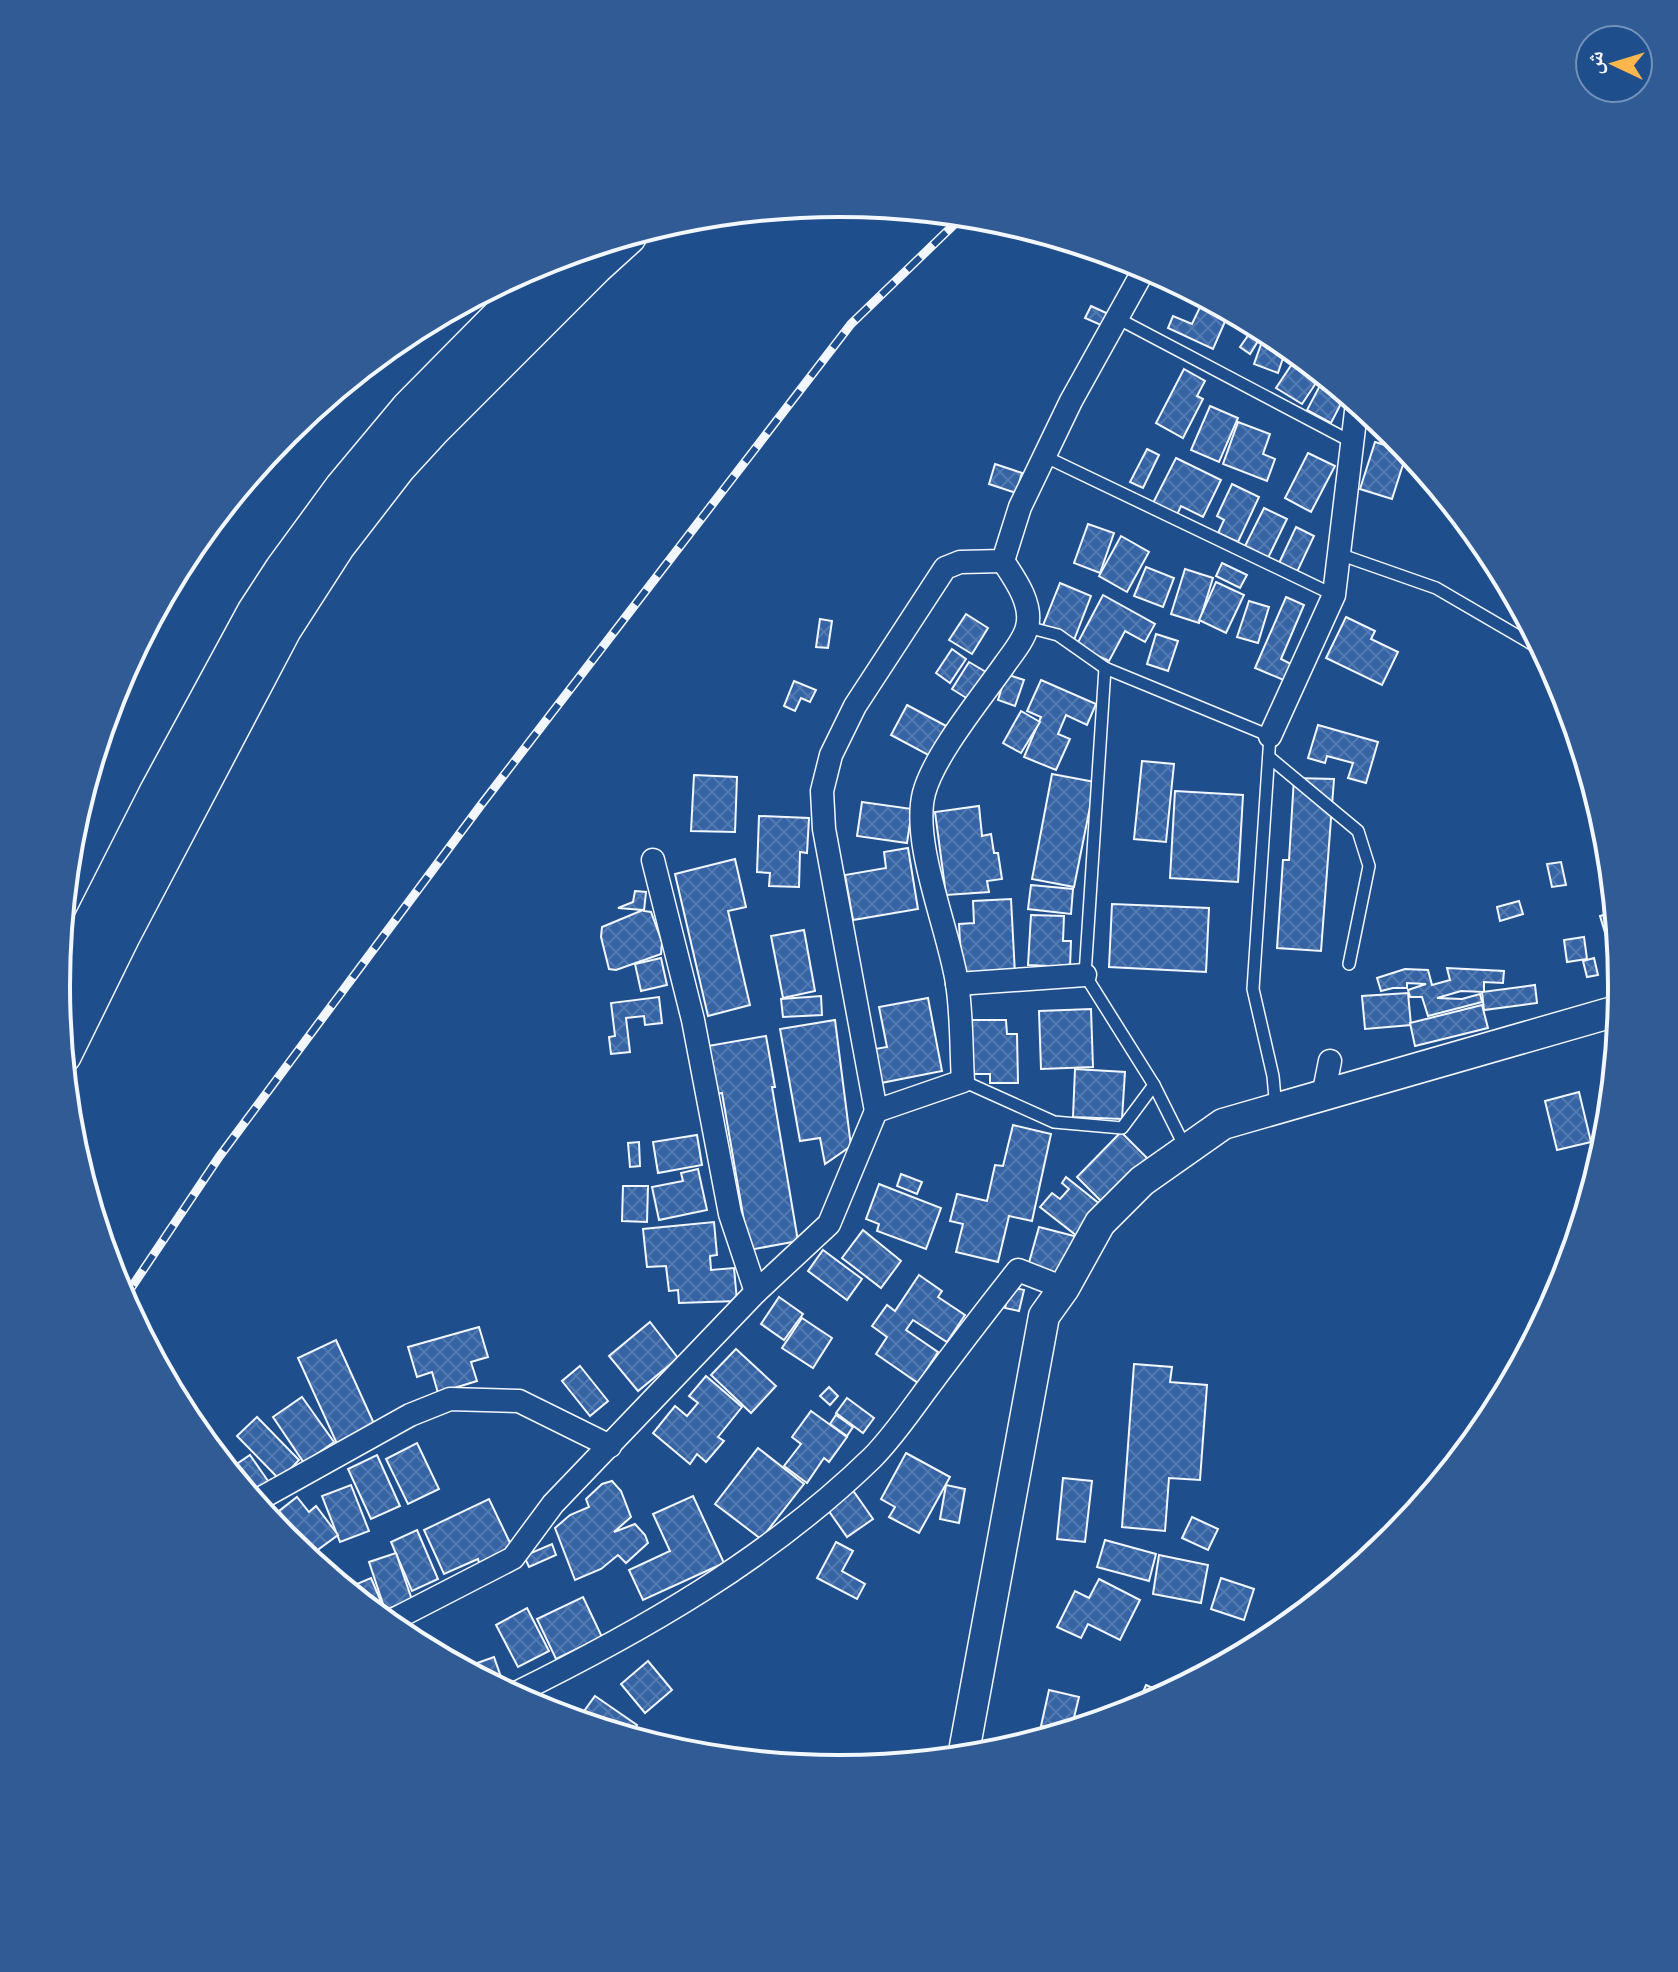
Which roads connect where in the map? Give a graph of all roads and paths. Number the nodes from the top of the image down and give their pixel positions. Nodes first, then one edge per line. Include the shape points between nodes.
1 (610, 252) edge
2 (1139, 279) edge
3 (537, 280) edge
4 (1117, 318) junction
5 (1355, 416) edge
6 (1350, 441) junction
7 (1046, 457) junction
8 (1339, 554) junction
9 (1003, 561) junction
10 (1334, 595) junction
11 (1027, 627) junction
12 (1526, 640) edge
13 (1105, 668) junction
14 (1269, 746) junction
15 (653, 860) dead end
16 (71, 964) edge
17 (1349, 964) dead end
18 (1085, 975) junction
19 (957, 984) junction
20 (1607, 1014) edge
21 (72, 1037) edge
22 (1330, 1061) dead end
23 (963, 1081) junction
24 (1154, 1085) junction
25 (1323, 1096) junction
26 (1276, 1109) junction
27 (876, 1111) junction
28 (1187, 1151) junction
29 (1064, 1288) junction
30 (756, 1292) junction
31 (610, 1446) junction
32 (264, 1496) edge
33 (400, 1616) edge
34 (526, 1688) edge
35 (965, 1744) edge

1 - 21 highway via 432,429 337,545 283,629
2 - 4 street
3 - 16 highway via 409,409 283,570 158,792
4 - 6 lane
4 - 7 street
5 - 6 street
6 - 8 street
7 - 9 street via 1020,507
7 - 10 lane
8 - 10 street
8 - 12 lane via 1436,588
9 - 11 street via 1020,586
9 - 27 street via 960,562 945,568 855,706 831,755 822,791 824,829
10 - 14 street
11 - 13 lane via 1058,635
11 - 19 street via 937,762 924,792 923,839
13 - 14 lane
13 - 18 lane
14 - 17 lane via 1358,831 1369,866
14 - 26 lane via 1253,989
15 - 30 street via 693,1020 730,1214
18 - 19 street
18 - 24 lane
19 - 23 street
20 - 25 main road
22 - 25 street
23 - 24 lane via 1054,1122 1122,1128
23 - 27 street
24 - 28 lane
25 - 26 main road
26 - 28 main road via 1223,1124
27 - 30 street via 829,1224
28 - 29 main road via 1142,1181 1100,1223
29 - 34 street via 1018,1270 873,1456 797,1522 734,1572 630,1636
29 - 35 main road via 1044,1316
30 - 31 street
31 - 32 street via 519,1401 450,1399 410,1415
31 - 33 street via 553,1504 513,1558

